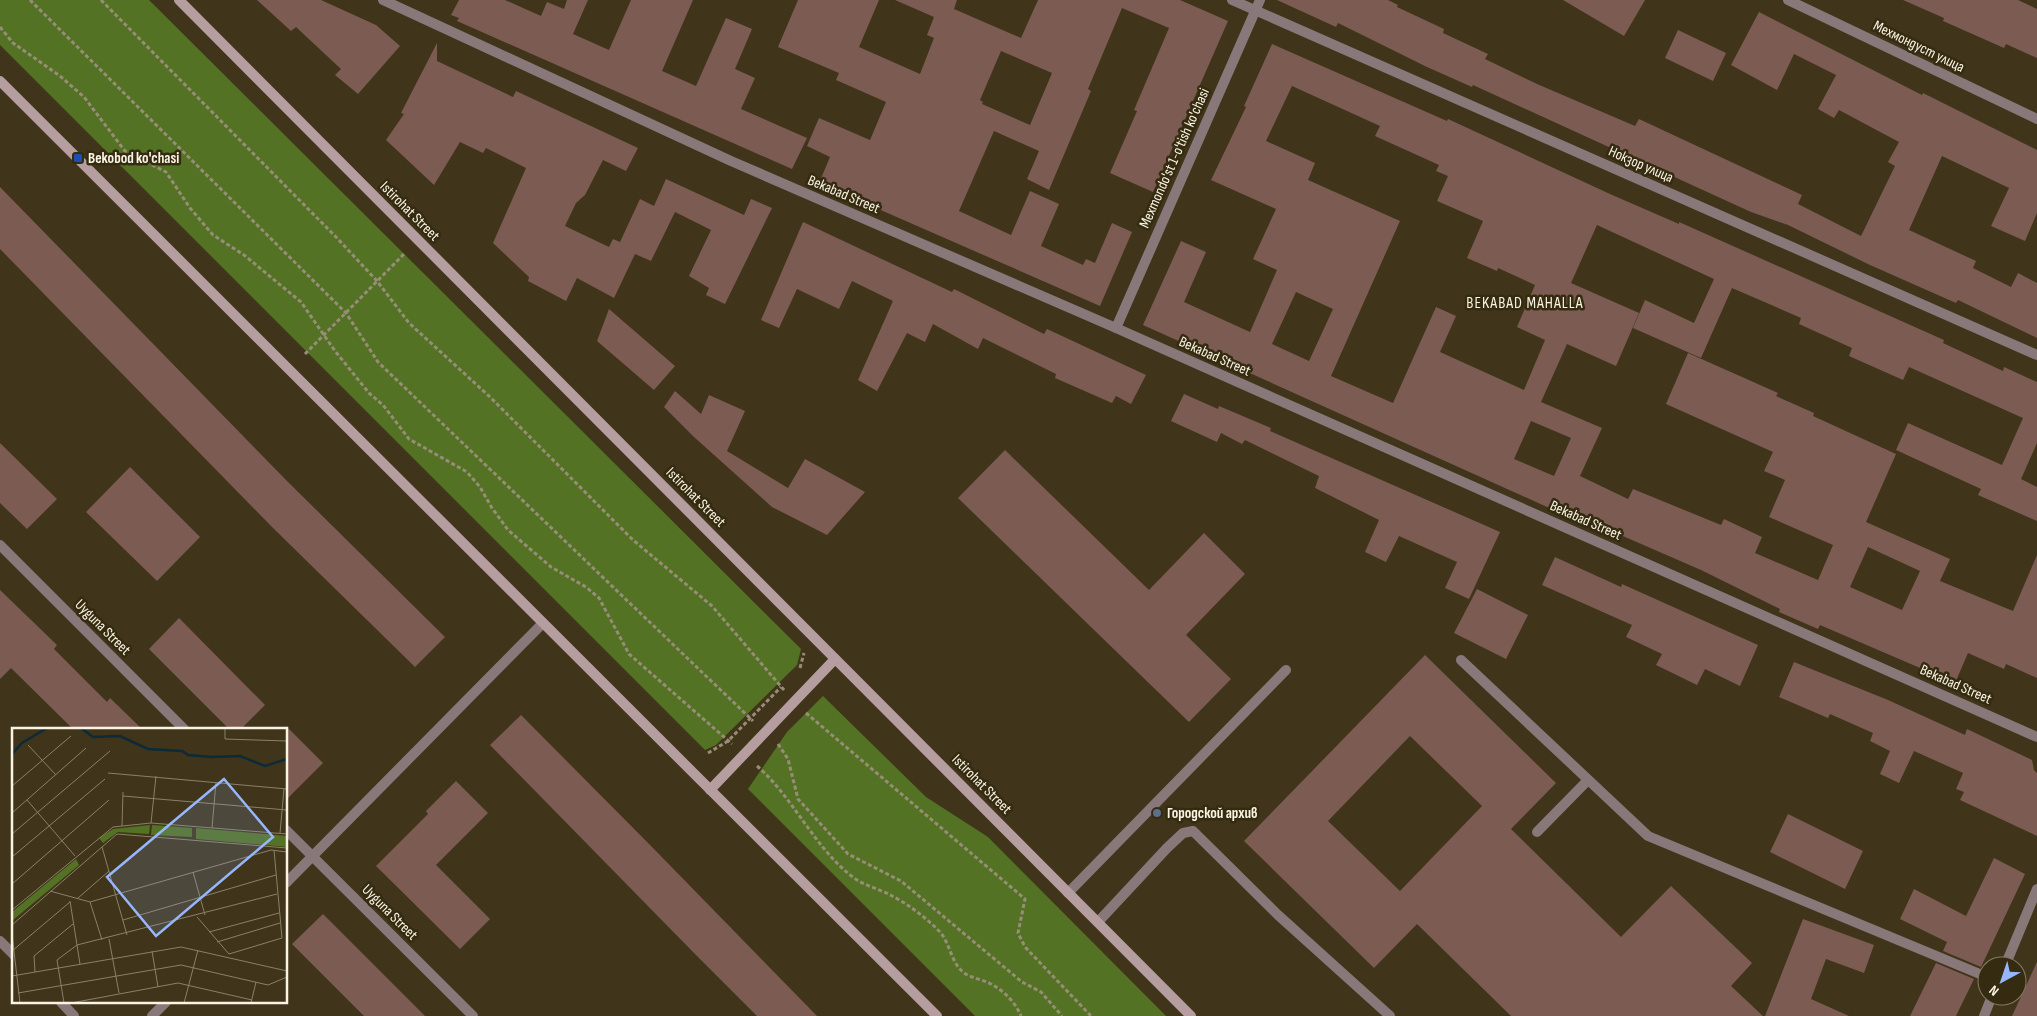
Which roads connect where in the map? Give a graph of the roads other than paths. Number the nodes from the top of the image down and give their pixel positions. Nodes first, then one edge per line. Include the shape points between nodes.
1 (179, 0) edge
2 (383, 0) edge
3 (1232, 0) edge
4 (1260, 0) edge
5 (1788, 0) edge
6 (1255, 10) junction
7 (0, 81) edge
8 (2037, 119) edge
9 (1116, 328) junction
10 (2037, 355) edge
11 (0, 545) edge
12 (543, 623) junction
13 (835, 659) junction
14 (1461, 660) dead end
15 (1286, 670) dead end
16 (183, 728) edge
17 (2037, 737) edge
18 (1588, 780) junction
19 (710, 790) junction
20 (288, 832) edge
21 (1537, 832) dead end
22 (313, 857) junction
23 (288, 881) edge
24 (2037, 889) edge
25 (1068, 893) junction
26 (1098, 922) junction
27 (0, 941) edge
28 (12, 953) edge
29 (2009, 956) edge
30 (1977, 973) edge
31 (62, 1004) edge
32 (164, 1004) edge
33 (74, 1016) edge
34 (152, 1016) edge
35 (473, 1016) edge
36 (937, 1016) edge
37 (1191, 1016) edge
38 (1390, 1016) edge

1 - 13 main road, Istirohat Street
2 - 9 street, Bekabad Street via 731,162
3 - 6 street, Нокзор улица
4 - 6 street, Mexmondo'st 1-o'tish ko'chasi
5 - 8 street, Мехмондуст улица
6 - 9 street, Mexmondo'st 1-o'tish ko'chasi
6 - 10 street, Нокзор улица
7 - 12 main road
9 - 17 street, Bekabad Street
11 - 16 street, Uyguna Street
12 - 19 main road
12 - 22 street
13 - 19 main road
13 - 25 main road, Istirohat Street
14 - 18 street
15 - 25 street
18 - 21 street
18 - 30 street via 1648,836
19 - 36 main road
20 - 22 street, Uyguna Street
22 - 23 street
22 - 35 street, Uyguna Street
24 - 29 street
25 - 26 main road, Istirohat Street
26 - 37 main road, Istirohat Street
26 - 38 street via 1183,833 1194,831 1278,915
27 - 28 street
31 - 33 street
32 - 34 street

